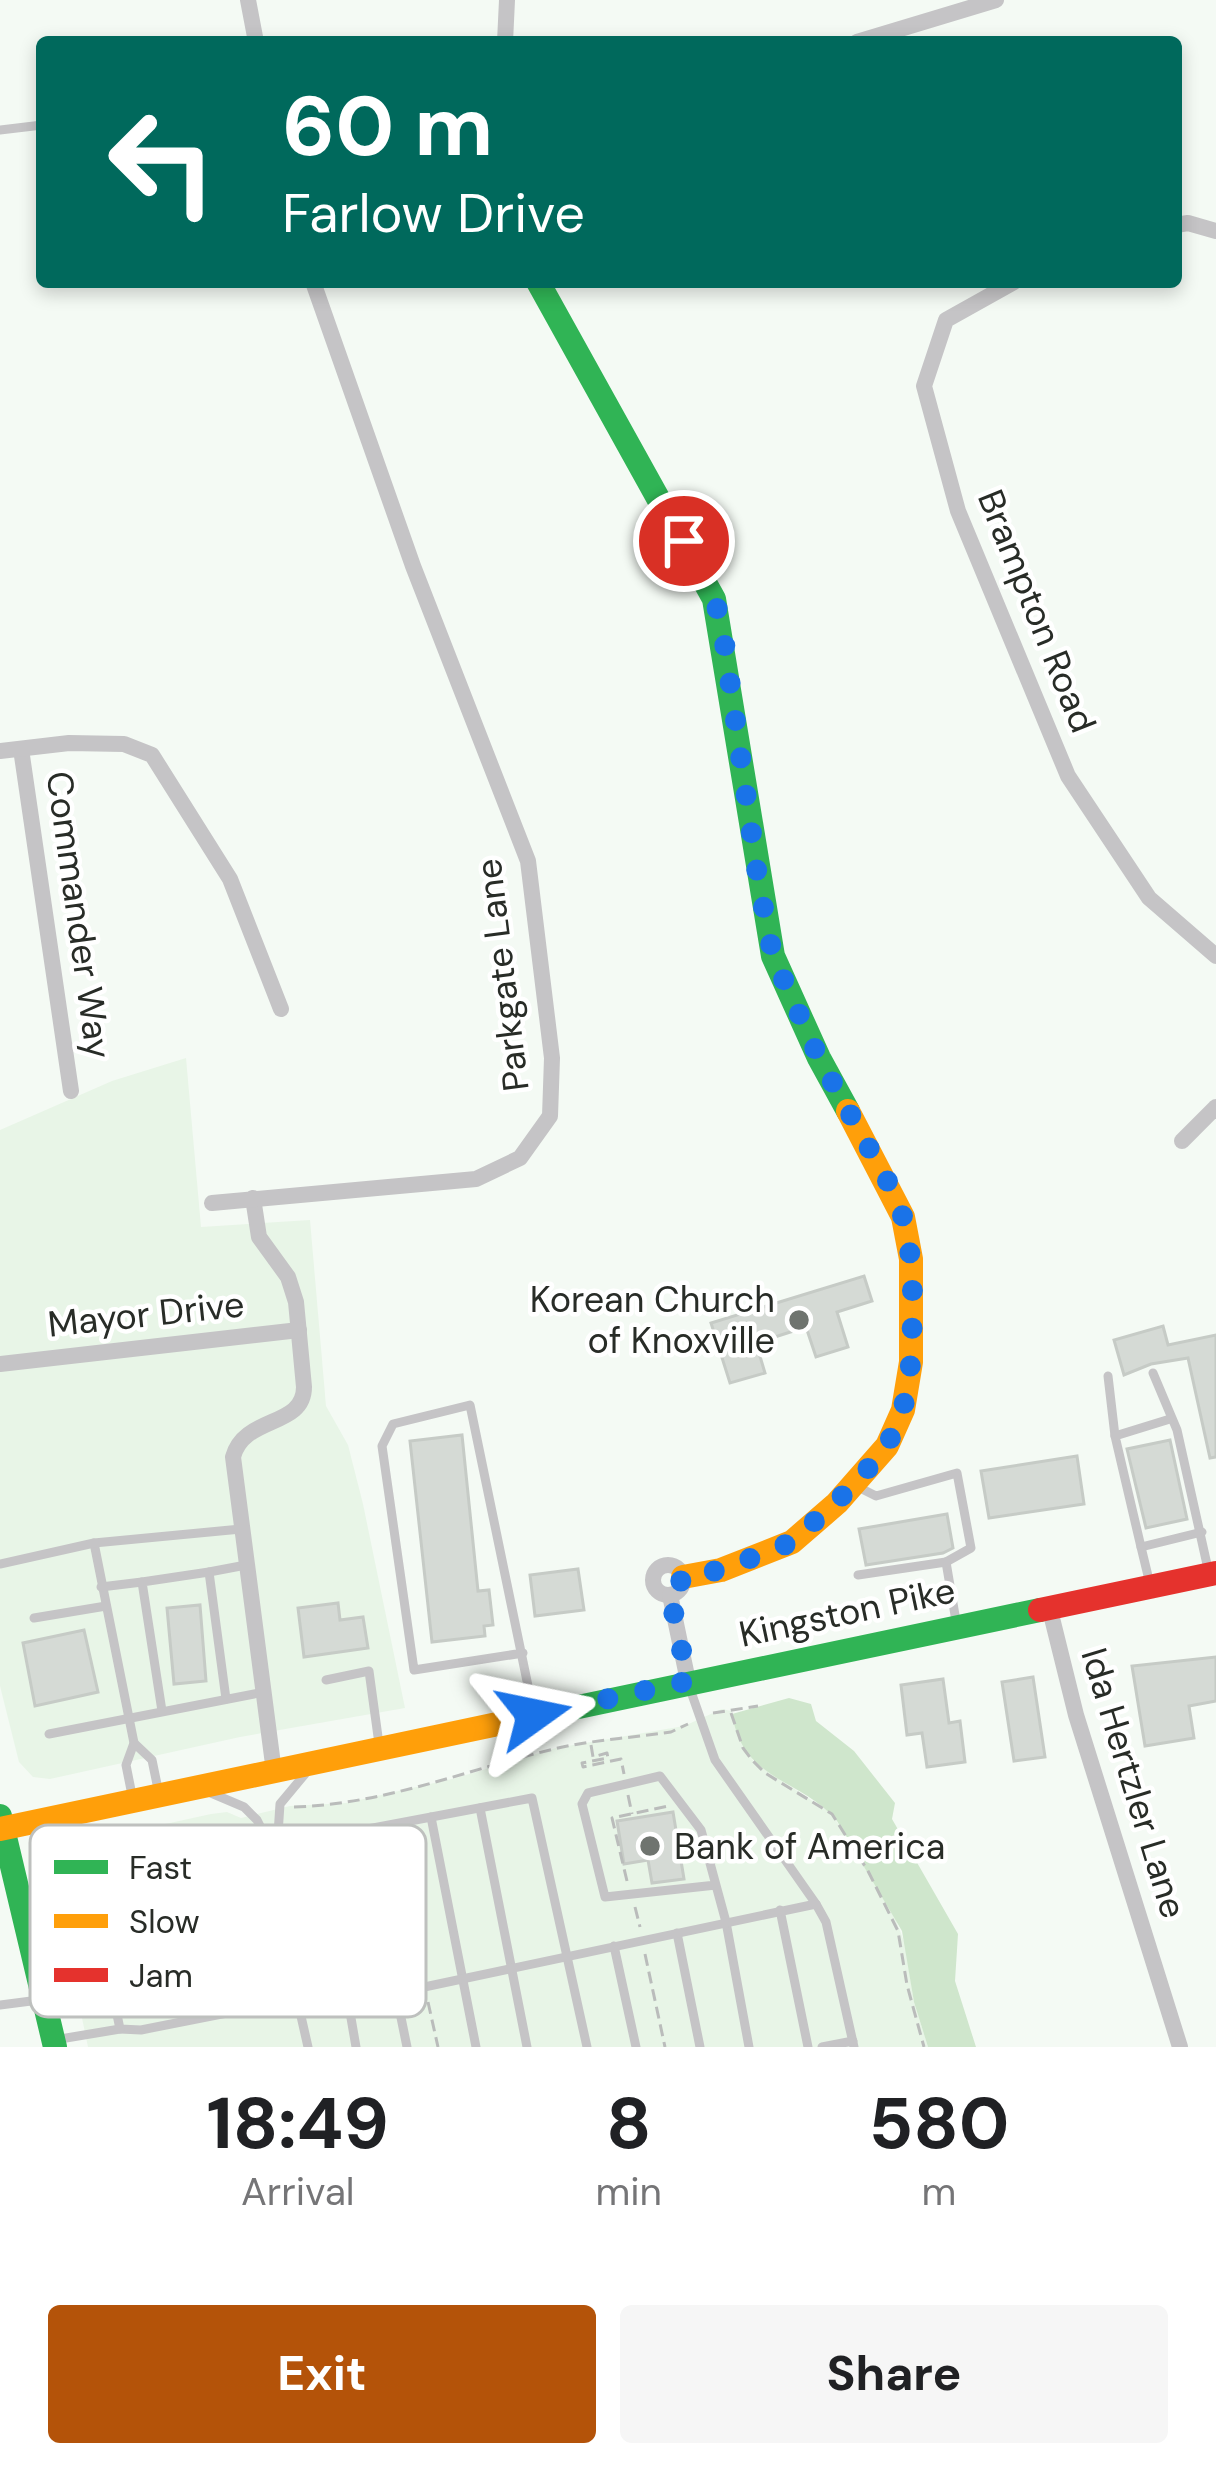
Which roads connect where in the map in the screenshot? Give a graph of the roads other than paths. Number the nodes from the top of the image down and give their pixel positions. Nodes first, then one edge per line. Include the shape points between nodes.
1 (248, 0) edge
2 (507, 0) edge
3 (996, 0) edge
4 (255, 36) edge
5 (506, 36) edge
6 (877, 36) edge
7 (36, 125) edge
8 (0, 130) edge
9 (1182, 224) edge
10 (1216, 231) edge
11 (315, 288) edge
12 (541, 288) edge
13 (1003, 288) edge
14 (21, 749) junction
15 (0, 751) edge
16 (1216, 956) edge
17 (281, 1009) dead end
18 (71, 1091) dead end
19 (1216, 1107) edge
20 (1182, 1141) dead end
21 (254, 1198) junction
22 (212, 1203) dead end
23 (299, 1330) junction
24 (0, 1364) edge
25 (1153, 1373) dead end
26 (1108, 1376) dead end
27 (1170, 1419) junction
28 (1115, 1436) junction
29 (854, 1485) junction
30 (241, 1529) junction
31 (1202, 1532) junction
32 (94, 1543) junction
33 (1141, 1547) junction
34 (946, 1562) junction
35 (0, 1564) edge
36 (246, 1565) junction
37 (209, 1572) junction
38 (1213, 1573) edge
39 (859, 1575) dead end
40 (142, 1582) junction
41 (676, 1586) joint
42 (1150, 1586) junction
43 (101, 1587) junction
44 (106, 1606) junction
45 (1049, 1606) junction
46 (34, 1618) dead end
47 (957, 1627) junction
48 (523, 1653) junction
49 (326, 1680) dead end
50 (688, 1681) junction
51 (264, 1692) junction
52 (226, 1699) junction
53 (162, 1712) junction
54 (534, 1715) junction
55 (129, 1718) junction
56 (49, 1734) dead end
57 (134, 1743) junction
58 (380, 1750) junction
59 (317, 1763) junction
60 (274, 1772) junction
61 (196, 1789) junction
62 (160, 1796) junction
63 (134, 1802) junction
64 (480, 1808) junction
65 (431, 1817) junction
66 (1, 1824) edge
67 (259, 1825) edge
68 (279, 1825) edge
69 (391, 1825) edge
70 (716, 1886) junction
71 (817, 1904) junction
72 (780, 1910) junction
73 (726, 1922) junction
74 (677, 1933) junction
75 (30, 1943) edge
76 (614, 1946) junction
77 (568, 1956) junction
78 (510, 1969) junction
79 (460, 1979) junction
80 (426, 1987) edge
81 (30, 2002) edge
82 (0, 2005) edge
83 (118, 2017) edge
84 (204, 2017) edge
85 (302, 2017) edge
86 (349, 2017) edge
87 (401, 2017) edge
88 (120, 2030) junction
89 (54, 2044) edge
90 (854, 2044) edge
91 (308, 2047) edge
92 (356, 2047) edge
93 (407, 2047) edge
94 (476, 2047) edge
95 (527, 2047) edge
96 (587, 2047) edge
97 (636, 2047) edge
98 (700, 2047) edge
99 (749, 2047) edge
100 (808, 2047) edge
101 (822, 2047) edge
102 (1180, 2047) edge

1 - 4 street
2 - 5 street
3 - 6 street
7 - 8 lane
9 - 10 street
11 - 21 street, Parkgate Lane via 528,861 552,1058 550,1116 520,1158 476,1179
12 - 29 street via 715,599 773,956 903,1217 913,1303 908,1386 887,1446
13 - 16 street, Brampton Road via 946,320 924,386 958,511 1067,776 1149,898
14 - 15 street
14 - 17 street via 124,744 152,755 230,879
14 - 18 street, Commander Way
19 - 20 street
21 - 22 street, Parkgate Lane
21 - 23 street via 259,1237 288,1277
23 - 24 street, Mayor Drive
23 - 30 street via 304,1398 247,1432 235,1449
25 - 27 lane
26 - 28 lane
27 - 28 lane
27 - 31 lane
28 - 33 lane
29 - 34 lane via 876,1496 957,1473 970,1548
29 - 41 street via 792,1542
30 - 32 lane
30 - 36 street
31 - 33 lane
31 - 38 lane
32 - 35 lane
32 - 43 lane
33 - 42 lane
34 - 39 lane
34 - 47 lane
36 - 37 lane
36 - 51 street
37 - 40 lane
37 - 52 lane
38 - 42 street, Kingston Pike
40 - 43 lane
40 - 53 lane
41 - 50 street
42 - 45 street, Kingston Pike
43 - 44 lane
44 - 46 lane
44 - 55 lane
45 - 47 street, Kingston Pike
45 - 102 street, Ida Hertzler Lane
47 - 50 street, Kingston Pike
48 - 48 lane via 470,1405 393,1424 382,1446 413,1670
48 - 54 lane
49 - 58 lane via 369,1671
50 - 54 street, Kingston Pike
50 - 71 lane via 715,1760
51 - 52 lane
51 - 60 street
52 - 53 lane
53 - 55 lane
54 - 58 street, Kingston Pike
55 - 56 lane
55 - 57 lane
57 - 62 lane via 152,1760
57 - 63 lane via 126,1765
58 - 59 street, Kingston Pike
59 - 60 street, Kingston Pike
59 - 68 lane via 290,1789
60 - 61 street, Kingston Pike
61 - 62 street, Kingston Pike
61 - 67 lane via 244,1807
62 - 63 street, Kingston Pike
63 - 66 street, Kingston Pike
64 - 65 lane
64 - 77 lane via 532,1798
64 - 78 lane
65 - 69 lane
65 - 79 lane
66 - 75 street
70 - 70 lane via 701,1830 660,1775 588,1793 581,1804 605,1897
70 - 73 lane
71 - 72 lane
71 - 90 lane
72 - 73 lane
72 - 100 lane
73 - 74 lane
73 - 99 lane
74 - 76 lane
74 - 98 lane
76 - 77 lane
76 - 97 lane
77 - 78 lane
77 - 96 lane
78 - 79 lane
78 - 95 lane
79 - 80 lane
79 - 94 lane
81 - 82 lane
83 - 88 lane
84 - 88 lane
85 - 91 lane
86 - 92 lane
87 - 93 lane
88 - 89 lane
90 - 101 lane

